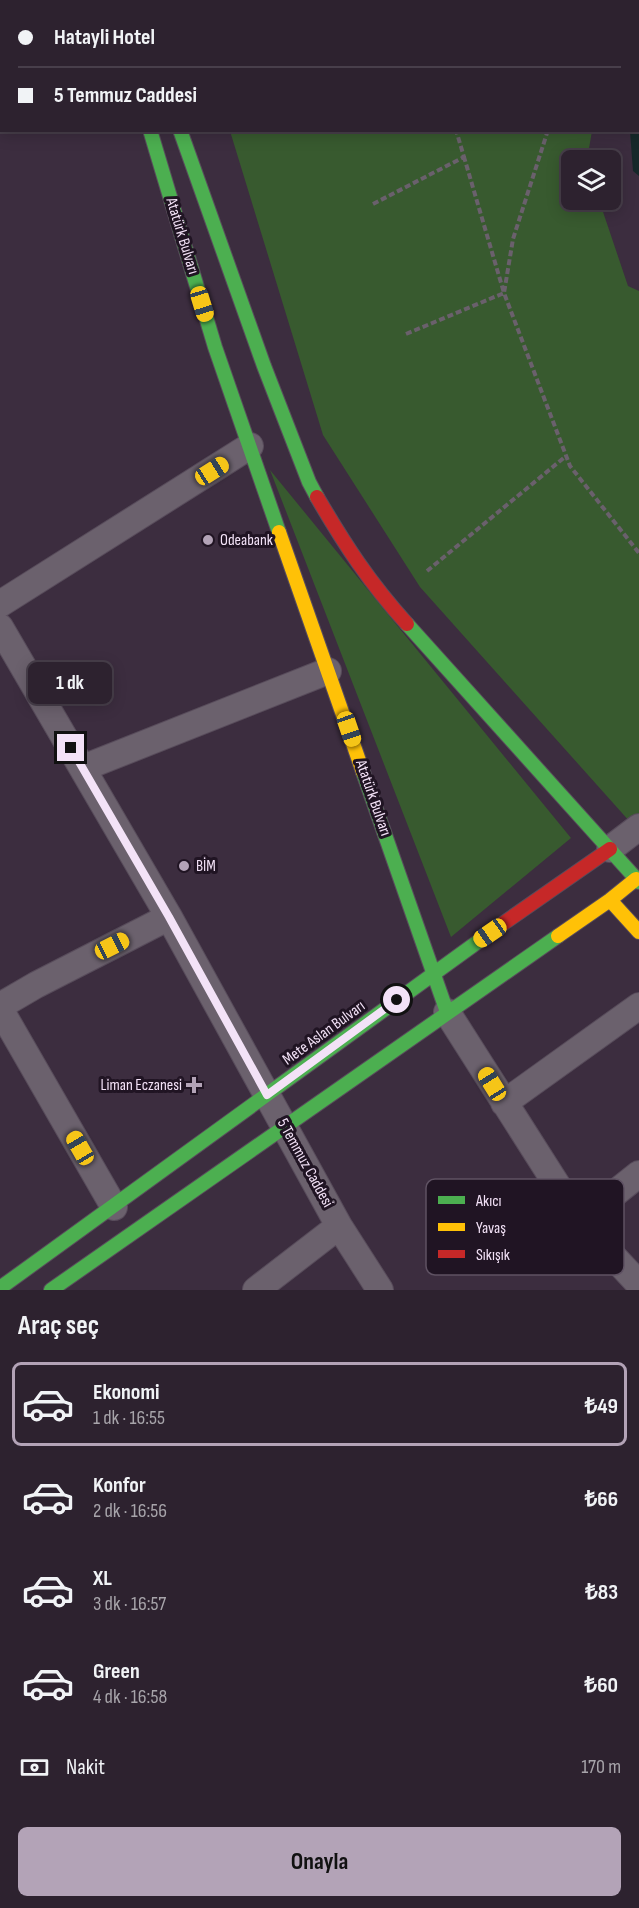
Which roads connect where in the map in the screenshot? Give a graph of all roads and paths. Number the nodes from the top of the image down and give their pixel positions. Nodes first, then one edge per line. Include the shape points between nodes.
1 (151, 132) edge
2 (181, 132) edge
3 (457, 132) edge
4 (547, 132) edge
5 (464, 157) junction
6 (373, 204) dead end
7 (504, 292) junction
8 (406, 333) dead end
9 (250, 446) junction
10 (566, 456) junction
11 (639, 553) edge
12 (427, 571) dead end
13 (0, 604) edge
14 (0, 627) edge
15 (328, 671) junction
16 (83, 768) junction
17 (639, 827) edge
18 (610, 849) junction
19 (638, 880) edge
20 (610, 900) junction
21 (169, 917) junction
22 (639, 932) edge
23 (434, 973) junction
24 (639, 1006) edge
25 (0, 1007) edge
26 (447, 1012) junction
27 (267, 1095) junction
28 (504, 1102) junction
29 (284, 1126) junction
30 (639, 1174) edge
31 (553, 1179) edge
32 (624, 1186) edge
33 (114, 1207) junction
34 (339, 1226) junction
35 (624, 1268) edge
36 (639, 1284) edge
37 (0, 1288) edge
38 (51, 1290) edge
39 (256, 1290) edge
40 (380, 1290) edge

1 - 9 street, Atatürk Bulvarı via 215,347
2 - 18 street, Atatürk Bulvarı via 309,482 345,545 378,592
3 - 5 path
4 - 7 path via 513,239
5 - 6 path
5 - 7 path
7 - 8 path
7 - 10 path
9 - 13 street
9 - 15 street, Atatürk Bulvarı
10 - 11 path
10 - 12 path
14 - 16 street, 5 Temmuz Caddesi
15 - 16 street
15 - 23 street, Atatürk Bulvarı
16 - 21 street, 5 Temmuz Caddesi
17 - 18 street
18 - 19 street, Atatürk Bulvarı
18 - 23 street, Mete Aslan Bulvarı
19 - 20 street
20 - 22 street
20 - 26 street
21 - 25 street
21 - 27 street, 5 Temmuz Caddesi
23 - 26 street, Atatürk Bulvarı
23 - 27 street, Mete Aslan Bulvarı
24 - 28 street
25 - 33 street
26 - 28 street, Atatürk Bulvarı
26 - 29 street
27 - 29 street, 5 Temmuz Caddesi
27 - 33 street, Mete Aslan Bulvarı
28 - 31 street, Atatürk Bulvarı
29 - 34 street, 5 Temmuz Caddesi
29 - 38 street
30 - 32 street
33 - 37 street, Mete Aslan Bulvarı
34 - 39 street
34 - 40 street, 5 Temmuz Caddesi
35 - 36 street, Atatürk Bulvarı

